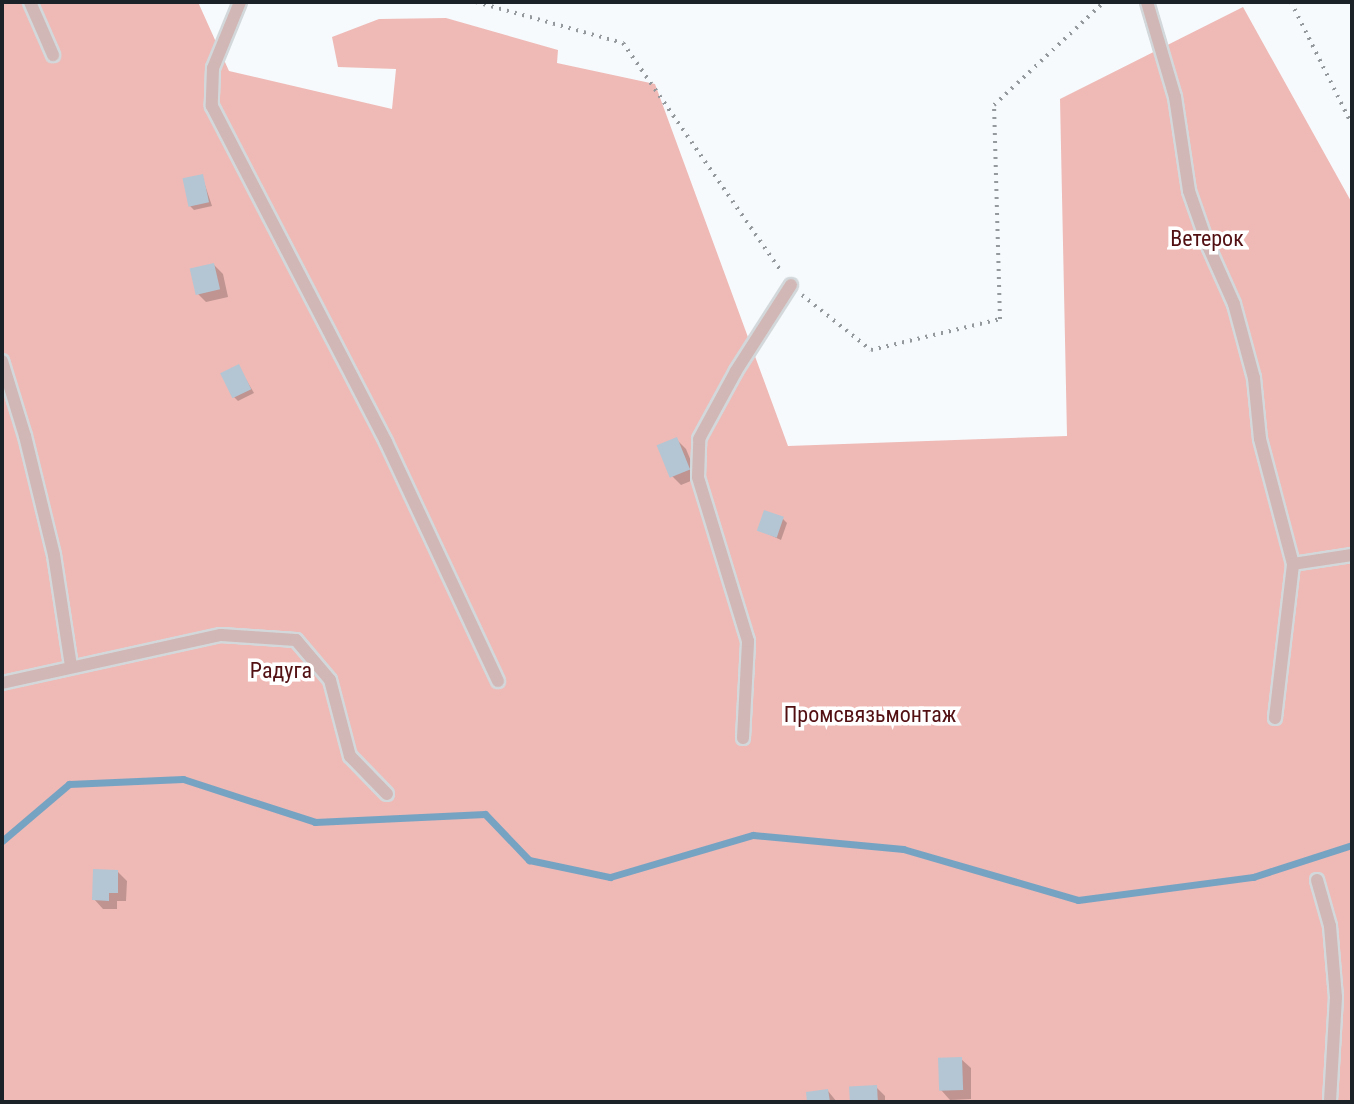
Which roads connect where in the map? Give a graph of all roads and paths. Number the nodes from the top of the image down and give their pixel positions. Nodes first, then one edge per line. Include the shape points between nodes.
1 (30, 2) edge
2 (240, 2) edge
3 (476, 2) edge
4 (1104, 2) edge
5 (1147, 2) edge
6 (1291, 2) edge
7 (53, 55) dead end
8 (1352, 125) edge
9 (791, 285) junction
10 (2, 361) edge
11 (1352, 555) edge
12 (1293, 564) junction
13 (71, 666) junction
14 (498, 681) dead end
15 (2, 683) edge
16 (1275, 718) dead end
17 (743, 738) dead end
18 (387, 794) dead end
19 (1317, 880) dead end
20 (1330, 1102) edge

1 - 7 lane
2 - 14 lane via 213,68 212,106 386,442
3 - 9 path via 623,43
4 - 9 path via 994,105 1000,319 871,350
5 - 12 lane via 1175,97 1189,191 1234,304 1254,378 1260,439
6 - 8 path
9 - 17 lane via 699,439 698,477 748,641
10 - 13 lane via 54,555
11 - 12 lane
12 - 16 lane
13 - 15 lane
13 - 18 lane via 221,635 296,640 330,680 350,756
19 - 20 lane via 1330,926 1336,997

